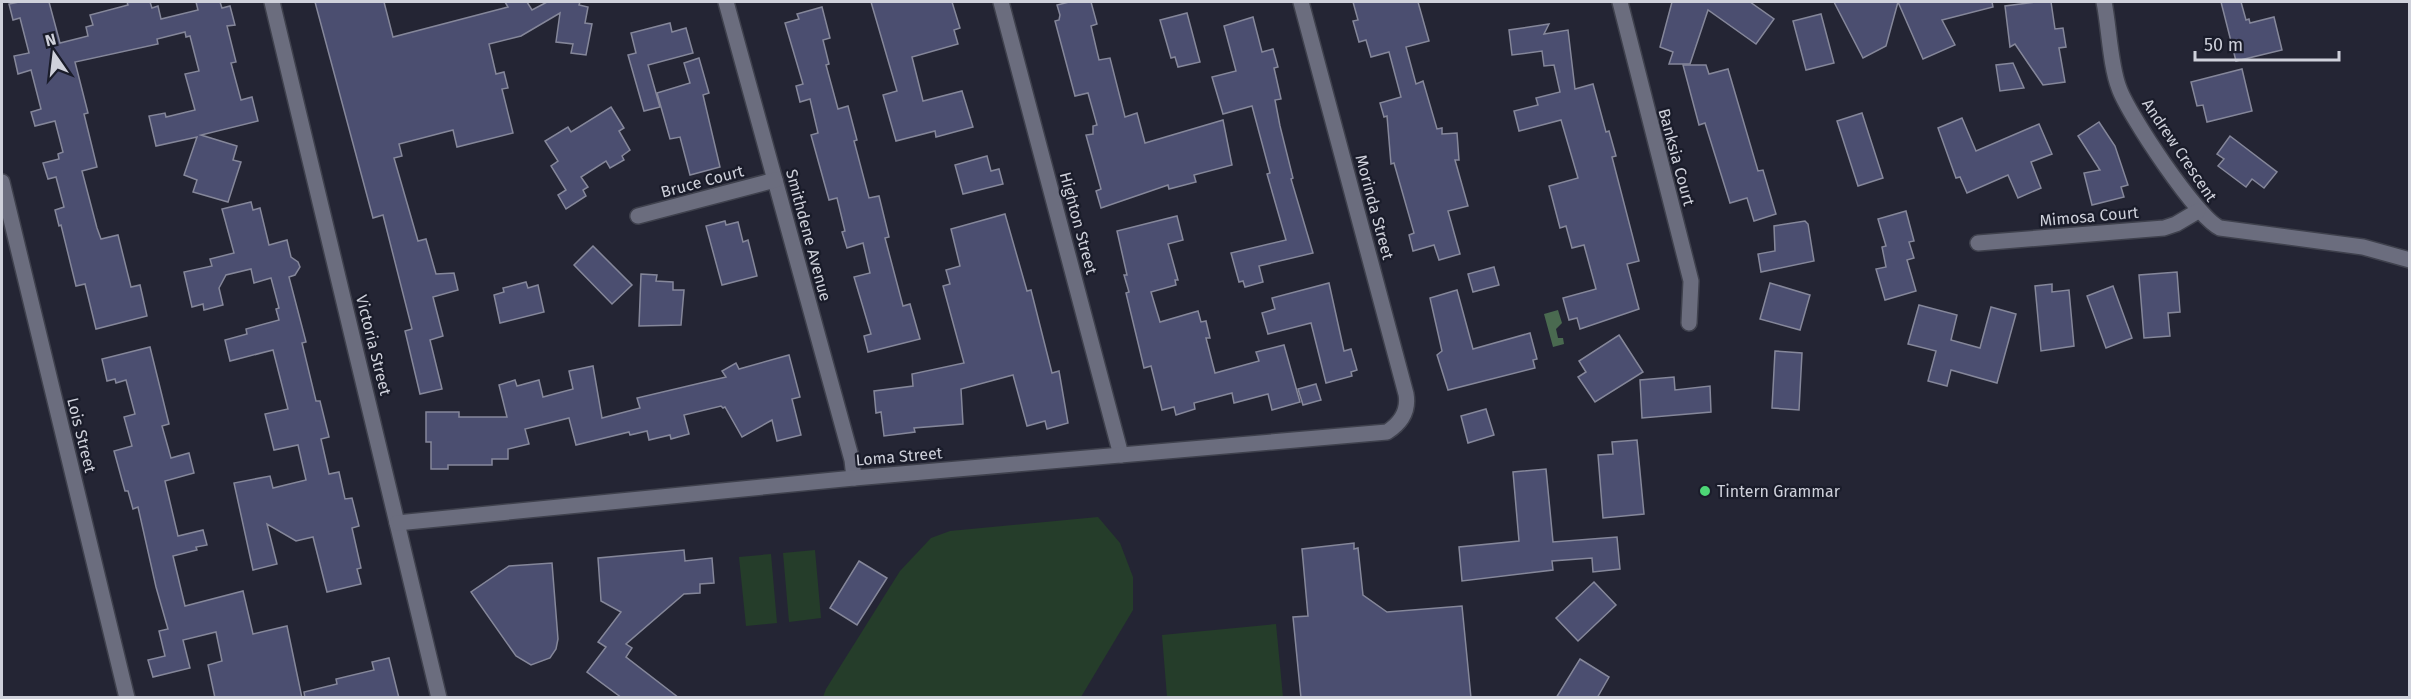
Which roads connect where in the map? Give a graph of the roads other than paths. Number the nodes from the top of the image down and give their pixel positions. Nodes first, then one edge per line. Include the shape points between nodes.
1 (273, 2) edge
2 (726, 2) edge
3 (1001, 2) edge
4 (1301, 2) edge
5 (1620, 2) edge
6 (2104, 2) edge
7 (775, 180) junction
8 (2, 182) edge
9 (2198, 211) junction
10 (638, 216) dead end
11 (1978, 243) dead end
12 (2409, 260) edge
13 (1689, 323) dead end
14 (1400, 421) joint
15 (1121, 455) junction
16 (854, 478) junction
17 (398, 523) junction
18 (128, 698) edge
19 (439, 698) edge

1 - 17 street, Victoria Street
2 - 7 street, Smithdene Avenue
3 - 15 street, Highton Street
4 - 14 street, Morinda Street via 1406,394 1406,411
5 - 13 street, Banksia Court via 1691,281
6 - 9 street, Andrew Crescent via 2118,87
7 - 10 street, Bruce Court
7 - 16 street, Smithdene Avenue
8 - 18 street, Lois Street
9 - 11 street, Mimosa Court via 2164,228
9 - 12 street, Andrew Crescent via 2220,228 2363,247
14 - 15 street, Loma Street via 1387,432
15 - 16 street, Loma Street
16 - 17 street, Loma Street
17 - 19 street, Victoria Street

